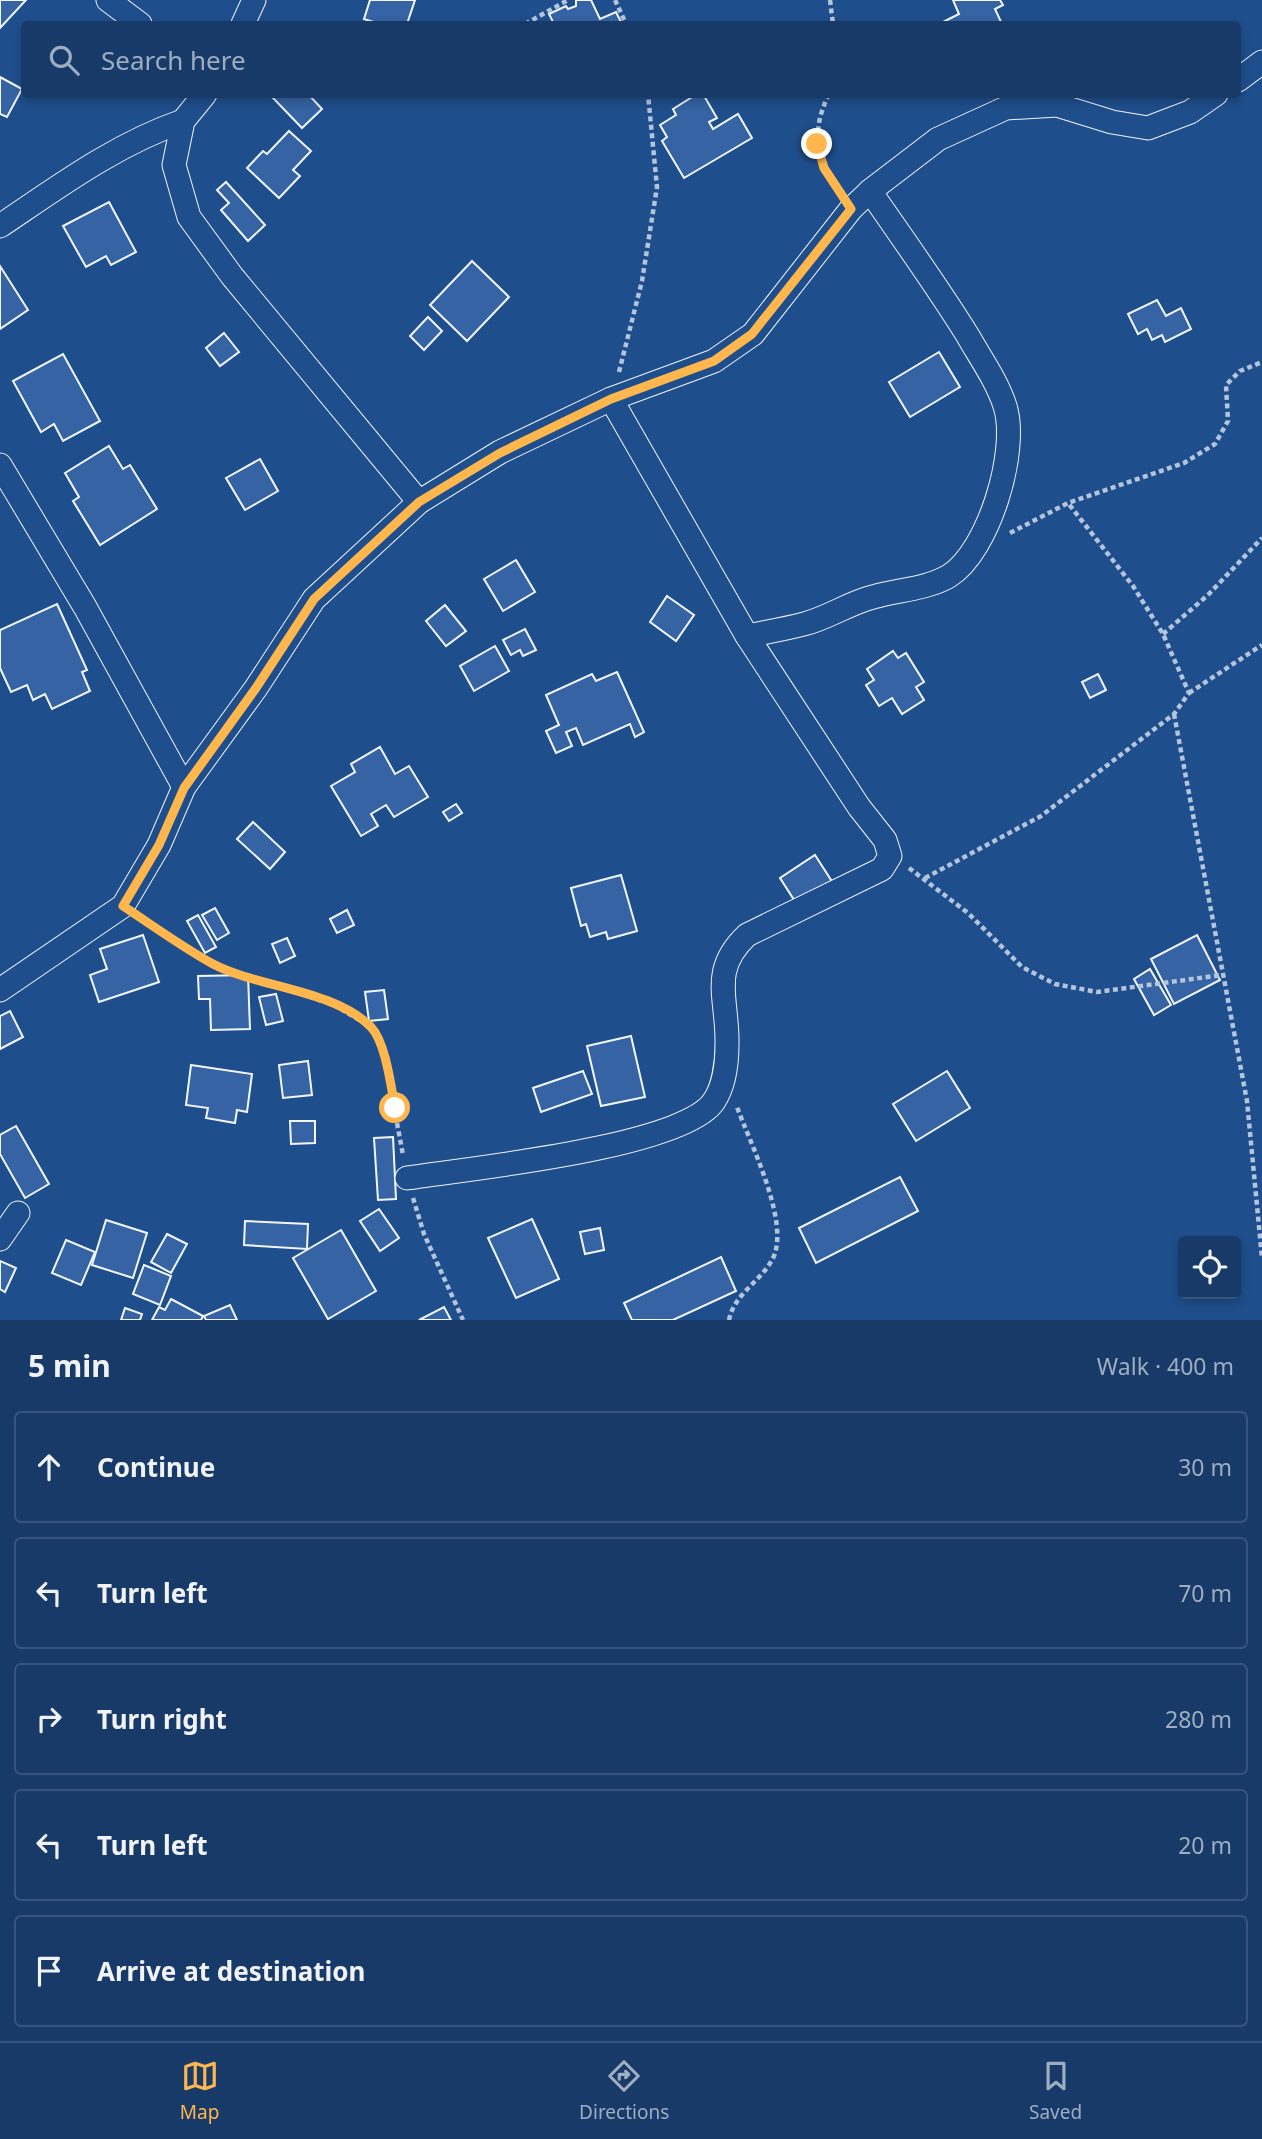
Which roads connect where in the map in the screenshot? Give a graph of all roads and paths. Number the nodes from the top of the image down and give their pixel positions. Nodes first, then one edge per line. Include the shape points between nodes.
1 (108, 0) edge
2 (254, 0) edge
3 (568, 0) edge
4 (615, 0) edge
5 (830, 0) edge
6 (136, 21) edge
7 (244, 21) edge
8 (530, 21) edge
9 (625, 21) edge
10 (833, 21) edge
11 (1262, 62) edge
12 (1241, 77) edge
13 (202, 98) edge
14 (648, 98) edge
15 (827, 98) edge
16 (1210, 98) edge
17 (183, 121) junction
18 (870, 191) junction
19 (851, 209) junction
20 (0, 226) edge
21 (1262, 362) edge
22 (611, 399) junction
23 (0, 465) edge
24 (419, 502) junction
25 (1068, 503) junction
26 (1008, 534) dead end
27 (1262, 538) edge
28 (1163, 634) junction
29 (747, 636) junction
30 (1262, 645) edge
31 (1189, 693) junction
32 (1174, 714) junction
33 (184, 788) junction
34 (890, 856) junction
35 (925, 878) junction
36 (123, 906) junction
37 (1222, 975) junction
38 (0, 990) edge
39 (724, 1073) junction
40 (407, 1178) junction
41 (18, 1213) dead end
42 (0, 1238) edge
43 (1262, 1258) edge
44 (463, 1320) edge
45 (729, 1320) edge

1 - 6 street
2 - 7 street
3 - 8 path
4 - 9 path
5 - 10 path
11 - 12 street
13 - 17 street
14 - 22 path via 657,187 634,319
15 - 19 path via 819,114 817,144 824,168
16 - 18 street via 1190,112 1148,128 1056,105 1006,108 938,139
17 - 20 street via 153,131 95,163
17 - 24 street via 174,165 189,217 232,276
18 - 19 street
18 - 29 street via 993,377 1006,409 1003,483 985,529 951,575 936,583 870,597 805,624
19 - 22 street via 752,334 714,361
21 - 25 path via 1240,371 1226,385 1228,421 1215,444 1184,463
22 - 24 street via 500,453
22 - 29 street
23 - 33 street via 85,607
24 - 33 street via 314,599
25 - 26 path
25 - 28 path via 1133,586
27 - 28 path
28 - 31 path
29 - 34 street via 885,840
30 - 31 path
31 - 32 path
32 - 35 path via 1041,816
32 - 37 path
33 - 36 street via 159,845
34 - 35 path
34 - 39 street via 882,869 747,935 730,952 723,975
35 - 37 path via 1022,967 1055,984 1097,992
36 - 38 street
36 - 40 path via 214,965 334,1004 373,1028 385,1059
37 - 43 path via 1247,1101
39 - 40 street via 714,1102 696,1118 634,1141
39 - 45 path via 774,1210 779,1237 772,1260 731,1308
40 - 44 path via 424,1234
41 - 42 street

